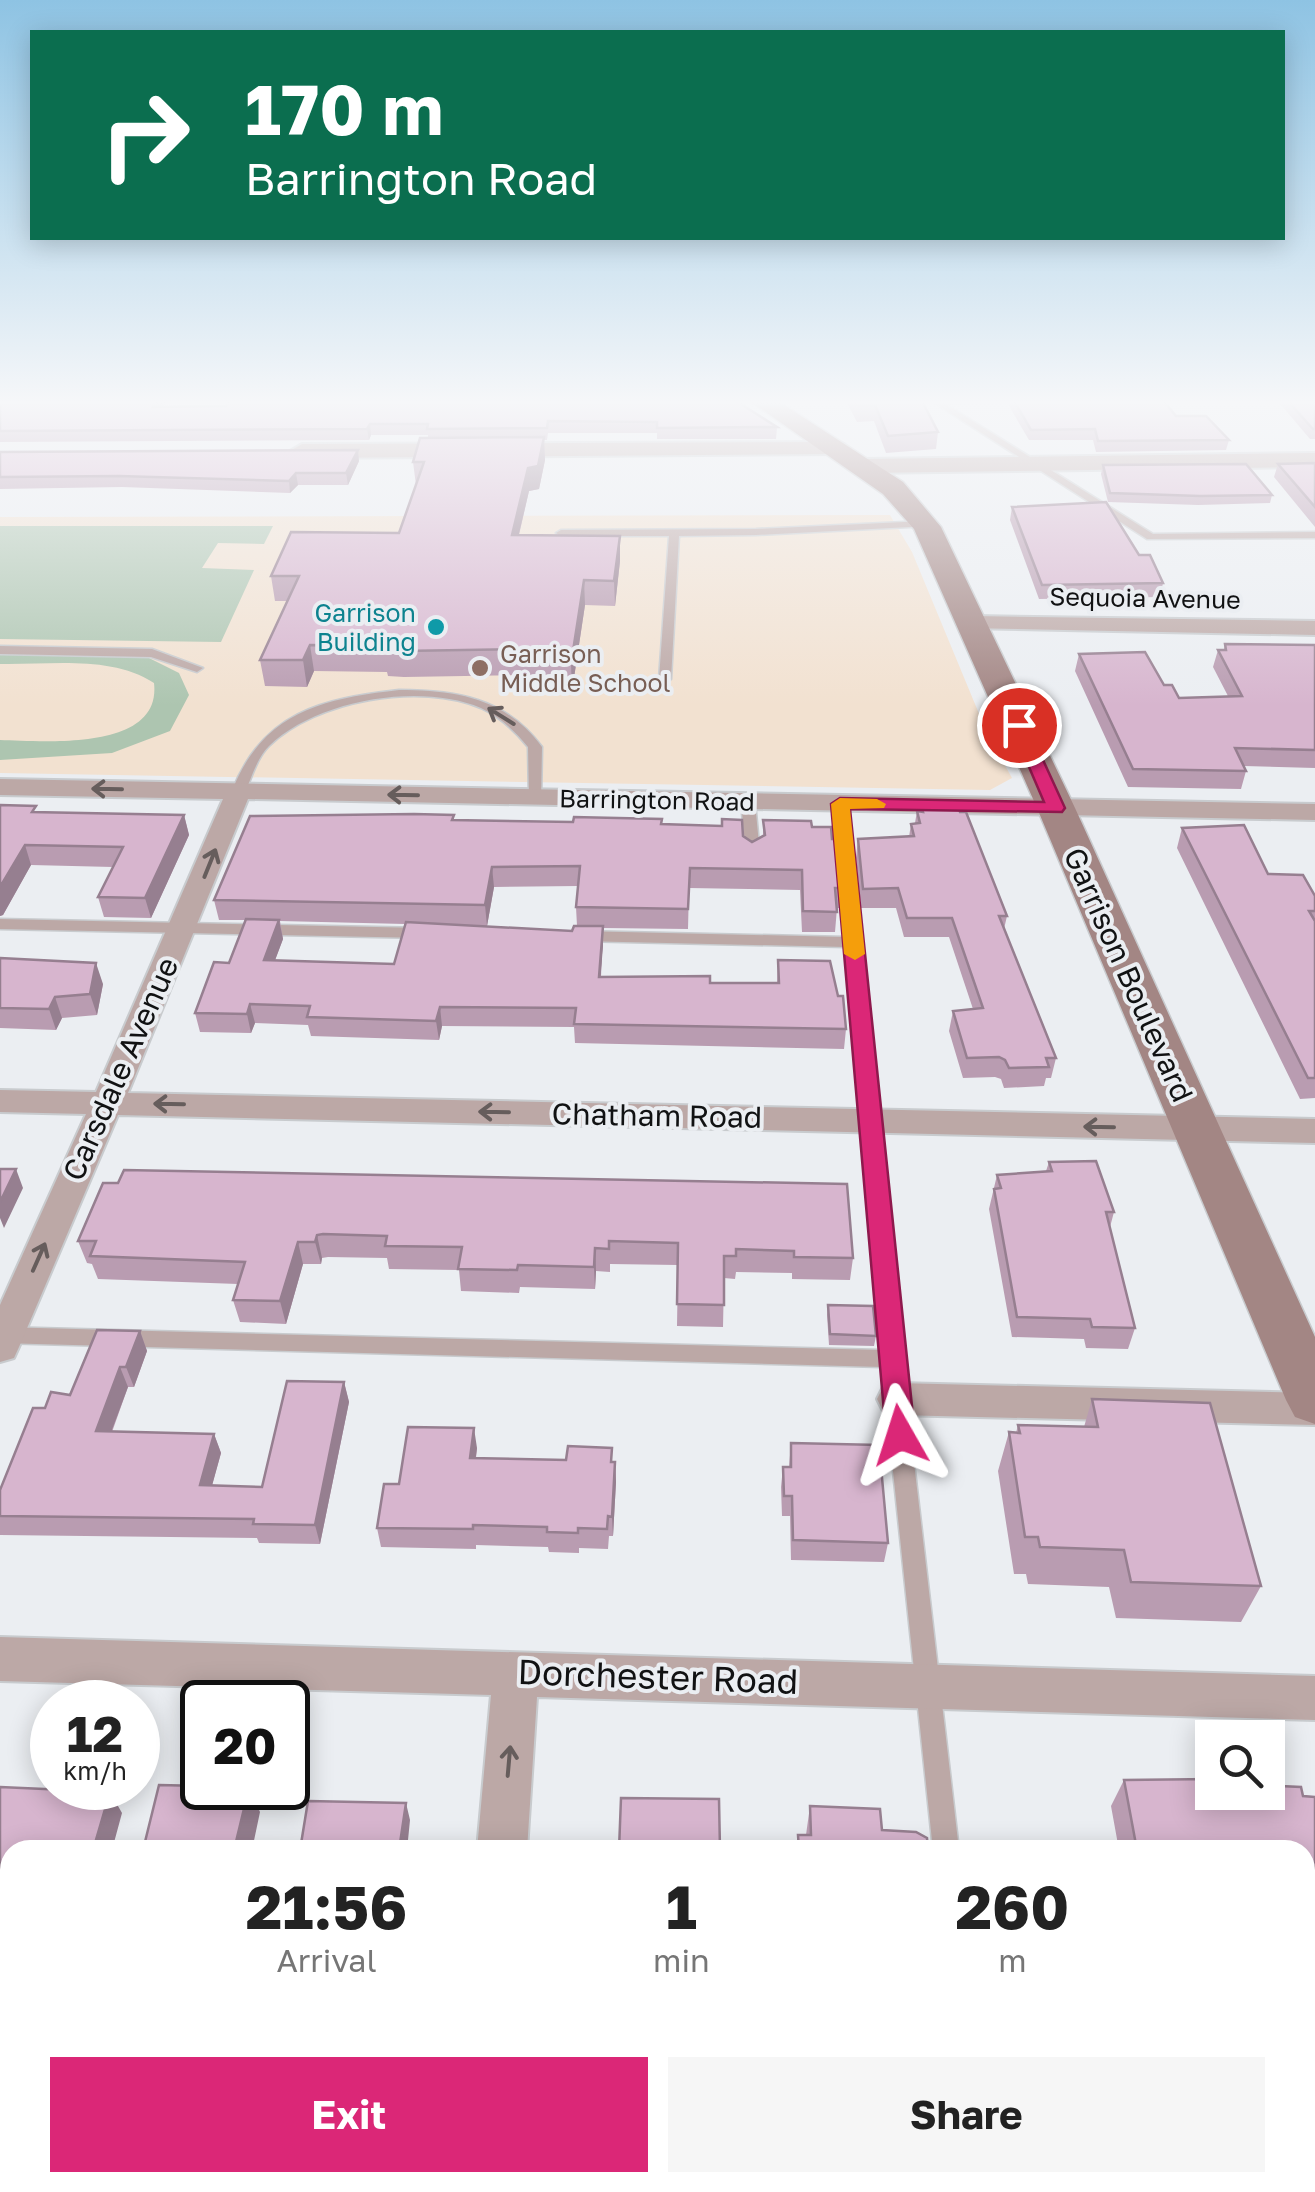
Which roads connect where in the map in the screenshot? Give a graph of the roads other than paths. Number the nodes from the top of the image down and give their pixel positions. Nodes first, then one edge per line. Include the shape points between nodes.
1 (905, 501) edge
2 (1093, 501) edge
3 (925, 524) junction
4 (560, 533) edge
5 (674, 533) junction
6 (1315, 535) edge
7 (973, 623) junction
8 (1315, 628) edge
9 (0, 650) edge
10 (197, 668) dead end
11 (665, 679) dead end
12 (0, 787) edge
13 (239, 791) junction
14 (536, 798) junction
15 (748, 802) junction
16 (840, 804) junction
17 (1056, 808) junction
18 (1315, 812) edge
19 (753, 855) edge
20 (0, 924) edge
21 (184, 928) junction
22 (440, 933) edge
23 (558, 936) edge
24 (854, 942) junction
25 (0, 1100) edge
26 (106, 1103) junction
27 (870, 1122) junction
28 (1196, 1130) junction
29 (1315, 1132) edge
30 (2, 1339) edge
31 (892, 1359) junction
32 (897, 1399) junction
33 (1315, 1400) edge
34 (1315, 1409) edge
35 (0, 1658) edge
36 (516, 1672) junction
37 (927, 1684) junction
38 (1315, 1698) edge
39 (503, 1840) edge
40 (945, 1840) edge

1 - 3 main road, Garrison Boulevard
2 - 6 lane via 1151,537
3 - 5 lane
3 - 7 main road, Garrison Boulevard
4 - 5 lane
5 - 11 lane
7 - 8 street, Sequoia Avenue
7 - 17 main road, Garrison Boulevard
9 - 10 lane via 152,652
13 -> 12 street, Barrington Road
14 -> 13 street, Barrington Road
14 -> 13 lane via 535,747 505,716 481,704 412,695 315,711 266,741
21 -> 13 street, Carsdale Avenue
14 - 15 street, Barrington Road
15 - 16 street, Barrington Road
15 - 19 lane
16 - 17 street, Barrington Road
16 - 24 lane
17 - 18 street, Barrington Road
17 - 28 main road, Garrison Boulevard
20 - 21 lane
21 - 22 lane
21 - 26 street, Carsdale Avenue
23 - 24 lane
24 - 27 lane
25 - 26 street, Chatham Road
27 -> 26 street, Chatham Road
30 -> 26 street, Carsdale Avenue
28 -> 27 street, Chatham Road
27 - 31 lane
28 - 29 street, Chatham Road
28 - 33 main road, Garrison Boulevard
30 - 31 lane
31 - 32 lane
32 - 34 street
32 - 37 lane
35 - 36 street, Dorchester Road
36 - 37 street, Dorchester Road
39 -> 36 street
37 - 38 street, Dorchester Road
37 - 40 lane

